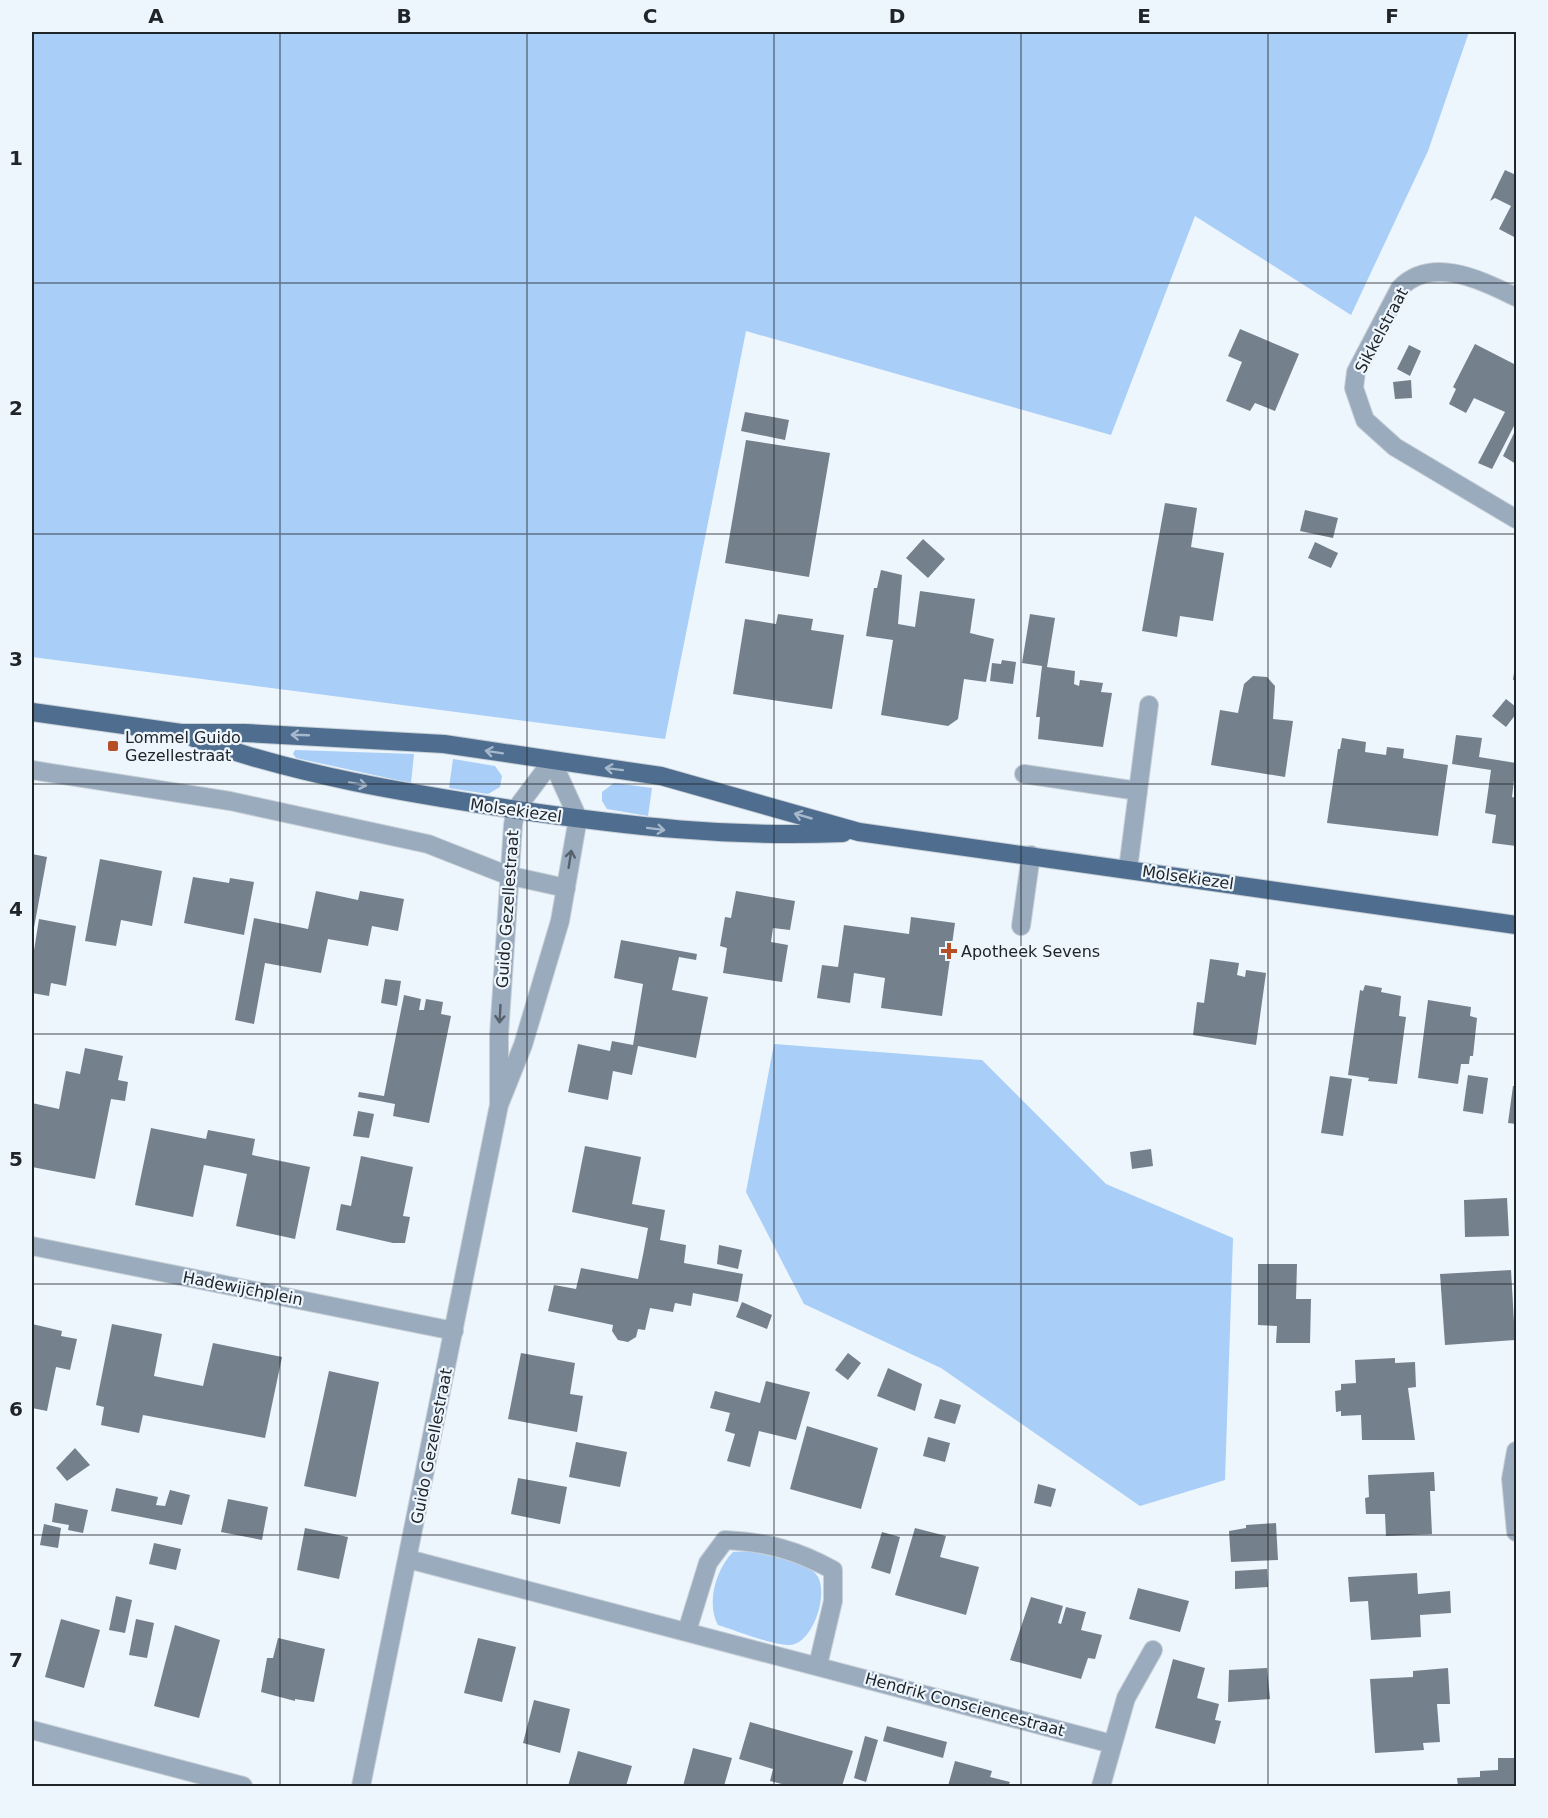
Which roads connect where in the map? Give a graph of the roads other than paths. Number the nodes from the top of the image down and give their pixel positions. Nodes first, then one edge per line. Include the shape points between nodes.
1 (1516, 297) edge
2 (1516, 519) edge
3 (1149, 705) dead end
4 (32, 712) edge
5 (181, 733) junction
6 (552, 762) junction
7 (32, 770) edge
8 (1024, 774) dead end
9 (1138, 792) junction
10 (516, 809) junction
11 (578, 818) junction
12 (859, 832) junction
13 (1031, 855) junction
14 (1128, 869) junction
15 (507, 875) junction
16 (566, 888) junction
17 (1516, 925) edge
18 (1022, 926) dead end
19 (499, 1105) junction
20 (32, 1246) edge
21 (454, 1331) junction
22 (1516, 1451) edge
23 (1516, 1532) edge
24 (408, 1558) junction
25 (687, 1631) junction
26 (1153, 1650) dead end
27 (818, 1665) junction
28 (32, 1730) edge
29 (1112, 1744) junction
30 (243, 1786) edge
31 (361, 1786) edge
32 (1101, 1786) edge

1 - 2 street, Sikkelstraat via 1458,273 1410,278 1400,288 1356,372 1354,388 1365,420 1395,447
3 - 9 street
4 - 5 main road, Molsekiezel
6 -> 5 main road, Molsekiezel via 444,744
5 -> 10 main road, Molsekiezel via 235,753 338,780
6 - 10 street, Guido Gezellestraat
6 - 11 street
12 -> 6 main road, Molsekiezel via 661,776
7 - 15 street via 230,801 428,844
8 - 9 street
9 - 14 street
10 - 11 main road, Molsekiezel
10 - 15 street, Guido Gezellestraat
11 -> 12 main road, Molsekiezel via 706,833
16 -> 11 street, Guido Gezellestraat
12 - 13 main road, Molsekiezel
13 - 14 main road, Molsekiezel
13 - 18 street
14 - 17 main road, Molsekiezel
15 - 16 street
15 -> 19 street, Guido Gezellestraat
16 - 19 street, Guido Gezellestraat via 523,1045
19 - 21 street, Guido Gezellestraat
20 - 21 street, Hadewijchplein
21 - 24 street, Guido Gezellestraat
22 - 23 street via 1511,1479
24 - 25 street, Hendrik Consciencestraat
24 - 31 street, Guido Gezellestraat
25 - 27 street, Hendrik Consciencestraat
25 - 27 street via 708,1563 724,1540 759,1542 804,1554 833,1570 833,1601
26 - 29 street via 1126,1698
27 - 29 street, Hendrik Consciencestraat
28 - 30 street
29 - 32 street

